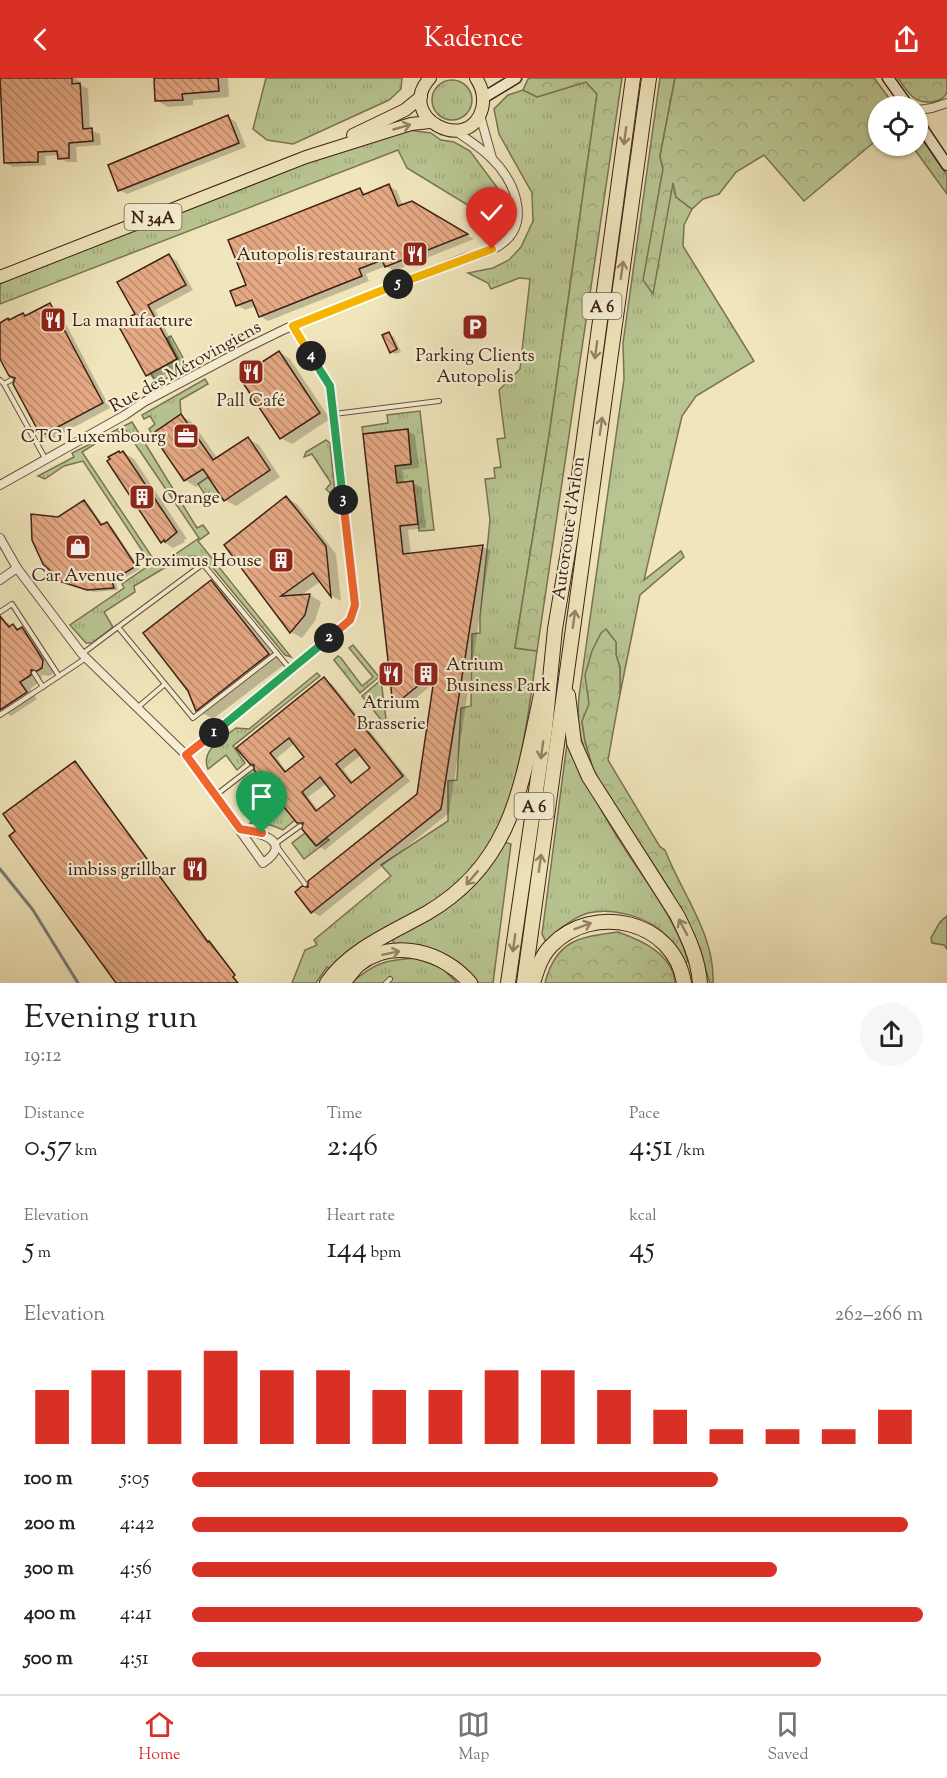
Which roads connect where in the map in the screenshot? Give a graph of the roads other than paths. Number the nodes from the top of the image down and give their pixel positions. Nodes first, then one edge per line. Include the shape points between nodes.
1 (476, 78) edge
2 (516, 78) edge
3 (633, 78) edge
4 (649, 78) edge
5 (888, 78) edge
6 (427, 79) edge
7 (901, 96) edge
8 (421, 98) junction
9 (483, 98) junction
10 (947, 103) edge
11 (928, 109) edge
12 (480, 114) junction
13 (430, 122) junction
14 (454, 130) junction
15 (928, 137) edge
16 (306, 157) junction
17 (493, 159) junction
18 (947, 165) edge
19 (0, 277) edge
20 (293, 326) junction
21 (0, 380) edge
22 (11, 380) dead end
23 (4, 384) junction
24 (440, 402) dead end
25 (333, 414) junction
26 (34, 423) dead end
27 (28, 427) junction
28 (46, 459) junction
29 (0, 485) edge
30 (0, 538) edge
31 (17, 568) junction
32 (0, 580) edge
33 (0, 612) edge
34 (118, 627) junction
35 (555, 629) junction
36 (277, 653) junction
37 (84, 656) junction
38 (290, 670) junction
39 (34, 673) dead end
40 (59, 676) junction
41 (566, 677) junction
42 (165, 684) junction
43 (43, 687) junction
44 (137, 708) junction
45 (0, 715) edge
46 (186, 755) junction
47 (251, 768) dead end
48 (216, 796) junction
49 (300, 826) dead end
50 (240, 829) junction
51 (275, 844) junction
52 (305, 884) dead end
53 (390, 979) dead end
54 (327, 983) edge
55 (343, 983) edge
56 (386, 983) edge
57 (470, 983) edge
58 (508, 983) edge
59 (524, 983) edge
60 (533, 983) edge
61 (684, 983) edge
62 (700, 983) edge

1 - 9 main road
2 - 9 main road
3 -> 35 highway, Autoroute d'Arlon / A 6
41 -> 4 highway, Autoroute d'Arlon / A 6
5 - 7 main road
6 - 8 main road
8 - 13 main road
8 - 16 main road, N 34A via 405,110
9 - 12 main road
10 - 11 street
12 - 14 main road via 470,126
12 - 17 street, Rue des Mérovingiens
13 - 14 main road
16 -> 13 main road, N 34A via 411,124
14 - 17 street, Rue des Mérovingiens
15 - 18 main road
16 - 19 main road, N 34A
17 - 20 street, Rue des Mérovingiens via 511,186 518,210 513,229 502,243
20 - 25 street via 330,386
20 - 28 street, Rue des Mérovingiens via 144,402
21 - 23 lane
22 - 23 lane
23 - 27 lane
24 - 25 lane
25 - 38 street via 355,605 350,620
26 - 27 lane
27 - 28 lane
28 - 29 street, Rue des Mérovingiens
30 - 31 street
31 - 32 street
31 - 37 street
33 - 40 lane via 12,604
34 - 36 lane via 203,564
34 - 37 lane
34 - 42 lane
35 -> 54 highway, A 6 via 519,791 487,860 458,892 368,946 340,966
35 -> 58 highway, Autoroute d'Arlon / A 6 via 545,729
36 - 38 lane
36 - 42 lane via 193,718
37 - 40 lane
37 - 44 street
38 - 46 street
39 - 43 lane
40 - 43 lane
59 -> 41 highway, Autoroute d'Arlon / A 6
62 -> 41 highway, A 6 via 689,938 677,915 580,760 571,727
42 - 44 lane
43 - 45 lane
44 - 46 street
46 - 48 street
47 - 48 lane
48 - 50 street
49 - 51 lane
50 - 51 street via 262,833
50 - 51 street via 263,863 275,852
51 - 52 lane
53 - 56 lane
55 -> 57 highway via 358,965 399,950 440,958
60 -> 61 highway via 550,946 586,924 605,920 645,930 664,943 676,960

